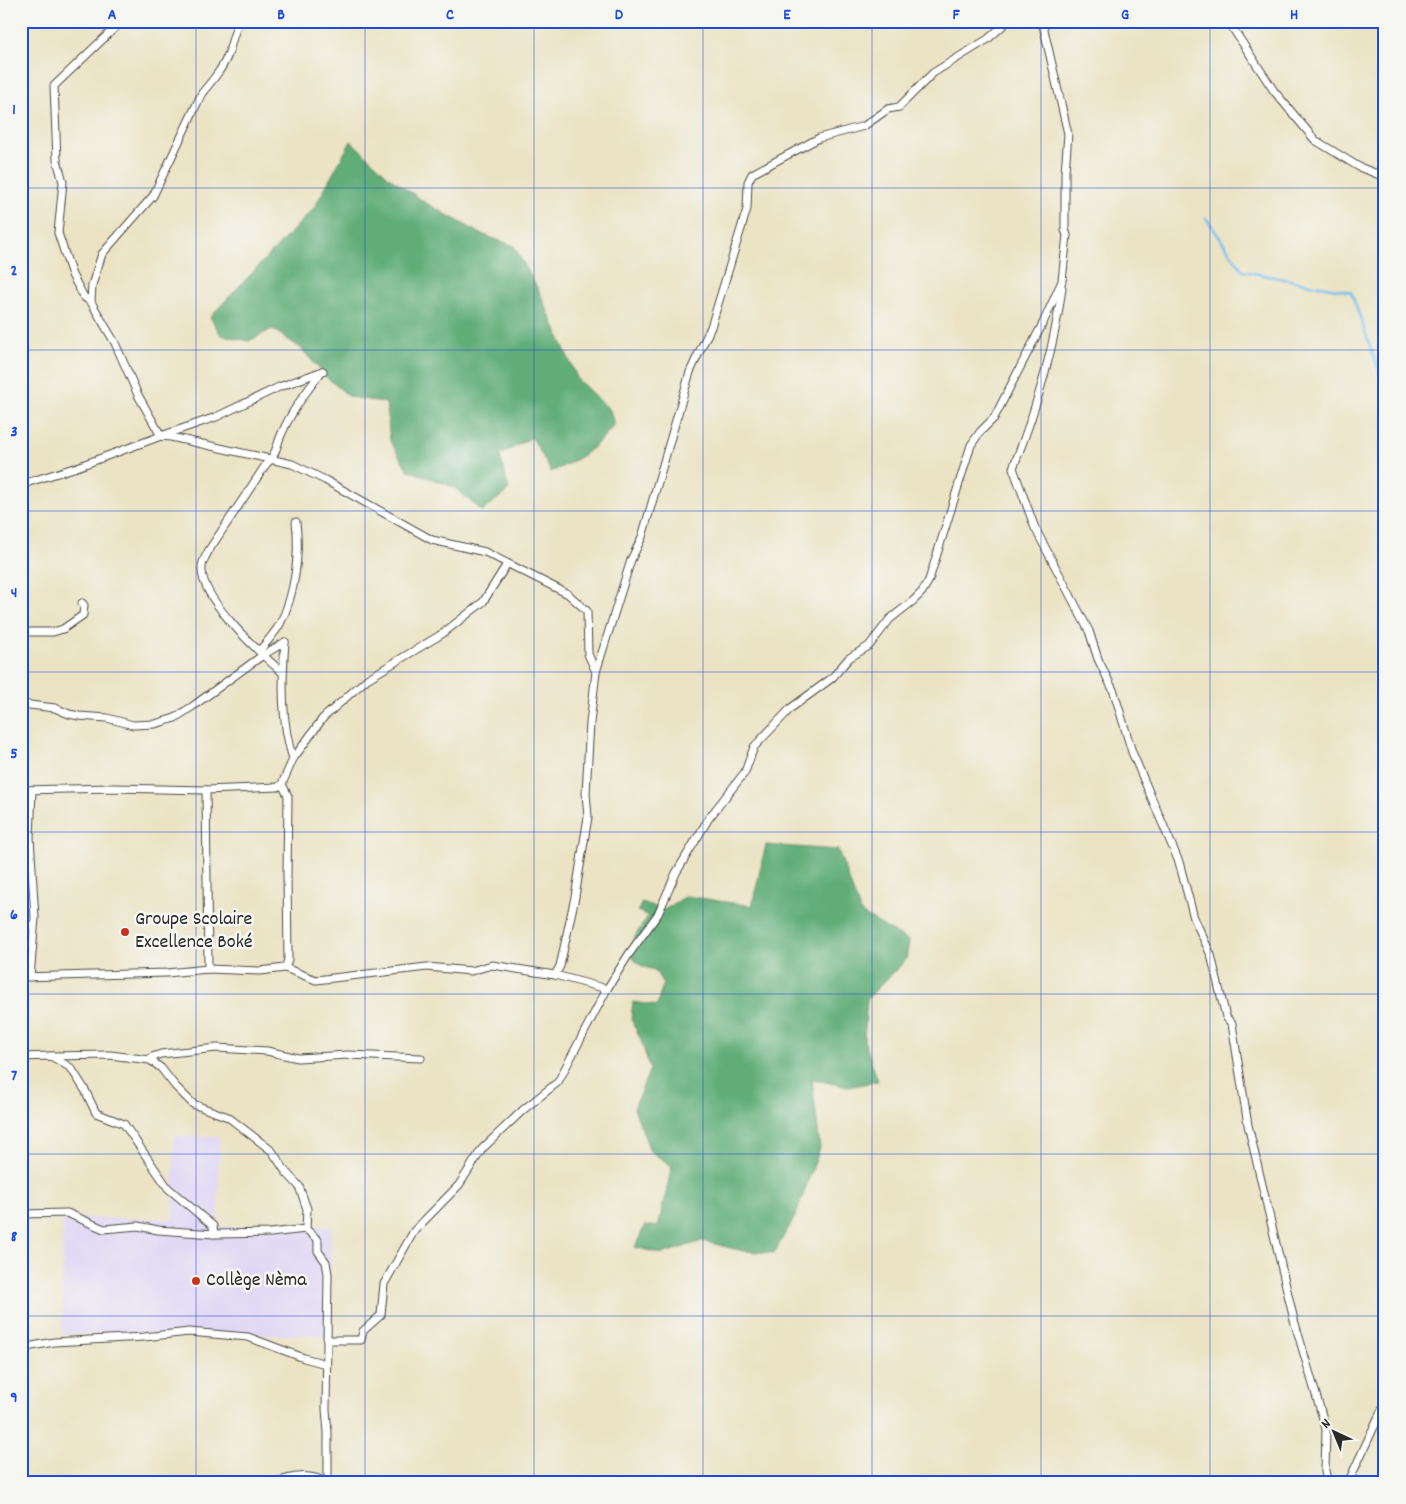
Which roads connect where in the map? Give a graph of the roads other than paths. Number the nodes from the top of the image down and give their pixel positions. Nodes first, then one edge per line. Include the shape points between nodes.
1 (122, 21) edge
2 (240, 21) edge
3 (1008, 21) edge
4 (1042, 21) edge
5 (1228, 21) edge
6 (1385, 177) edge
7 (1062, 280) junction
8 (91, 302) junction
9 (162, 436) junction
10 (271, 460) junction
11 (21, 487) edge
12 (296, 522) dead end
13 (507, 564) junction
14 (82, 603) dead end
15 (21, 632) edge
16 (261, 653) junction
17 (282, 672) junction
18 (596, 672) junction
19 (21, 704) edge
20 (293, 759) junction
21 (282, 784) junction
22 (21, 790) edge
23 (32, 790) junction
24 (206, 790) junction
25 (285, 968) junction
26 (208, 969) junction
27 (555, 975) junction
28 (30, 977) junction
29 (21, 978) edge
30 (607, 989) junction
31 (51, 1056) junction
32 (21, 1057) edge
33 (420, 1058) dead end
34 (150, 1060) junction
35 (21, 1214) edge
36 (306, 1229) junction
37 (214, 1234) junction
38 (327, 1340) junction
39 (21, 1348) edge
40 (326, 1364) junction
41 (1385, 1402) edge
42 (274, 1483) edge
43 (328, 1483) edge
44 (1328, 1483) edge
45 (1348, 1483) edge

1 - 8 street via 54,86 57,160 63,182 58,233 72,275 84,298
2 - 8 street via 234,30 229,52 202,92 153,196 102,254 92,285
3 - 18 street via 988,39 933,73 899,107 888,109 864,126 819,138 752,174 748,182 747,209 711,326 690,372 642,537 631,560
4 - 7 street via 1068,134 1065,172 1067,235
5 - 6 street via 1274,91 1315,140 1359,167
7 - 30 street via 994,418 971,445 929,580 922,592 890,619 869,646 849,658 832,678 791,708 754,747 745,772 709,818 676,873 658,914
7 - 44 street via 1058,315 1033,418 1013,468 1035,528 1089,631 1114,692 1132,752 1179,862 1194,918 1212,955 1226,1017 1232,1024 1248,1125 1292,1311 1326,1430 1325,1471
8 - 9 street
9 - 10 street
9 - 10 street via 216,417 322,371 299,401
9 - 11 street
10 - 13 street via 292,464 325,480 432,540 485,552
10 - 16 street via 209,550 202,570 209,592 229,620
12 - 16 street via 299,539 288,605
13 - 18 street via 568,594 587,612 588,654
13 - 20 street via 483,602 442,634 367,679 323,718
14 - 15 street via 83,615 64,629
16 - 17 street
16 - 17 street via 285,642
16 - 19 street via 187,710 175,718 155,724 133,725 69,714 56,708
17 - 20 street via 287,741
18 - 27 street via 587,773 588,817 575,897 560,966
20 - 21 street
21 - 24 street via 278,787
21 - 25 street via 288,796 288,960
22 - 23 street
23 - 24 street
23 - 28 street via 30,837 35,918
24 - 26 street
25 - 26 street via 260,971
25 - 27 street via 316,980 427,967 471,971 492,965
26 - 28 street
27 - 30 street
28 - 29 street
30 - 38 street via 558,1082 482,1149 458,1185 414,1231 384,1284 381,1315 363,1331 361,1340
31 - 32 street
31 - 34 street via 110,1055
31 - 37 street via 71,1068 96,1113 124,1124 168,1188 213,1226
33 - 34 street via 348,1055 298,1058 267,1051 217,1048 161,1054 152,1056
34 - 36 street via 192,1104 228,1117 272,1151 299,1186 307,1209
35 - 37 street via 67,1213 104,1229 138,1226
36 - 37 street
36 - 38 street via 318,1240 318,1251 326,1262
38 - 40 street
39 - 40 street via 54,1342 189,1332 248,1337
40 - 43 street
41 - 45 street
42 - 43 street via 300,1476

